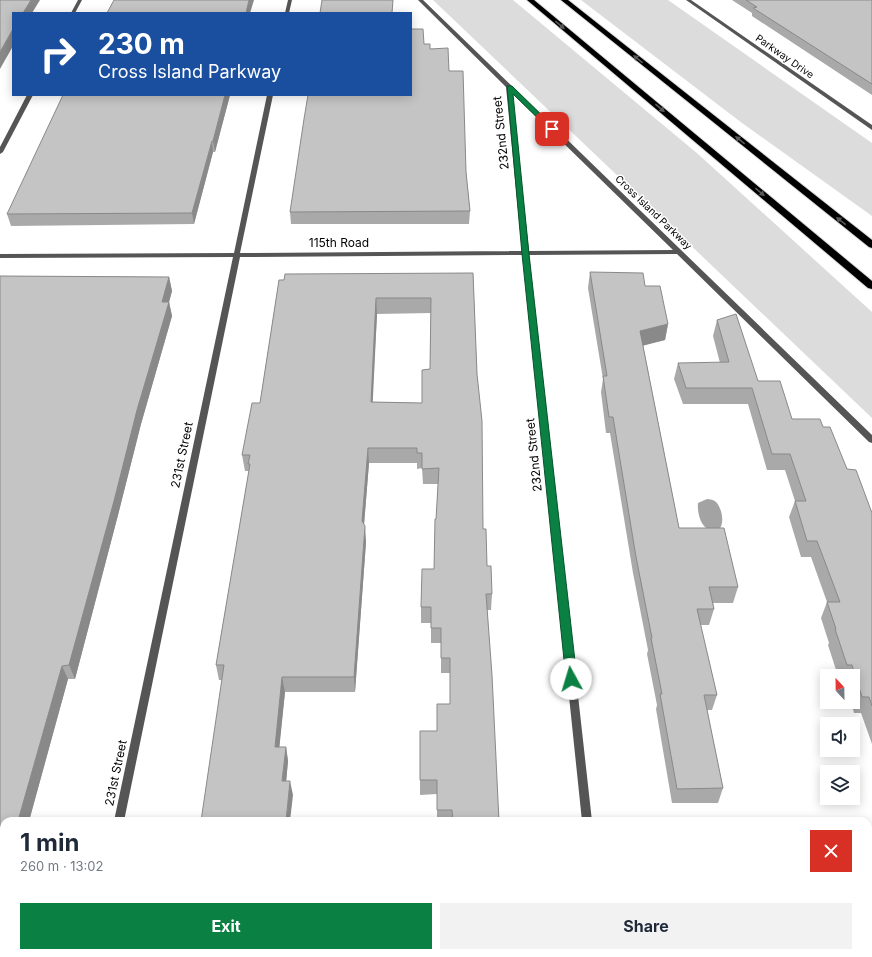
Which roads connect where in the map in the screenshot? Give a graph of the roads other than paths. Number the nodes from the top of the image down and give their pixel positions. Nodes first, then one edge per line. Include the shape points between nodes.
1 (80, 0) edge
2 (290, 0) edge
3 (420, 0) edge
4 (530, 0) edge
5 (564, 0) edge
6 (688, 0) edge
7 (74, 12) edge
8 (287, 12) edge
9 (509, 87) junction
10 (29, 96) edge
11 (270, 96) edge
12 (872, 128) edge
13 (0, 152) edge
14 (872, 245) edge
15 (679, 252) junction
16 (526, 254) junction
17 (236, 255) junction
18 (0, 256) edge
19 (872, 286) edge
20 (872, 440) edge
21 (120, 817) edge
22 (587, 817) edge

1 - 7 street
2 - 8 street
3 - 9 street, Cross Island Parkway
4 -> 19 highway
14 -> 5 highway
6 - 12 street, Parkway Drive
9 - 15 street, Cross Island Parkway
9 - 16 street, 232nd Street
10 - 13 street
11 - 17 street, 231st Street
15 - 16 street, 115th Road
15 - 20 street, Cross Island Parkway
16 - 17 street, 115th Road
16 - 22 street, 232nd Street
17 - 18 street, 115th Road
17 - 21 street, 231st Street

